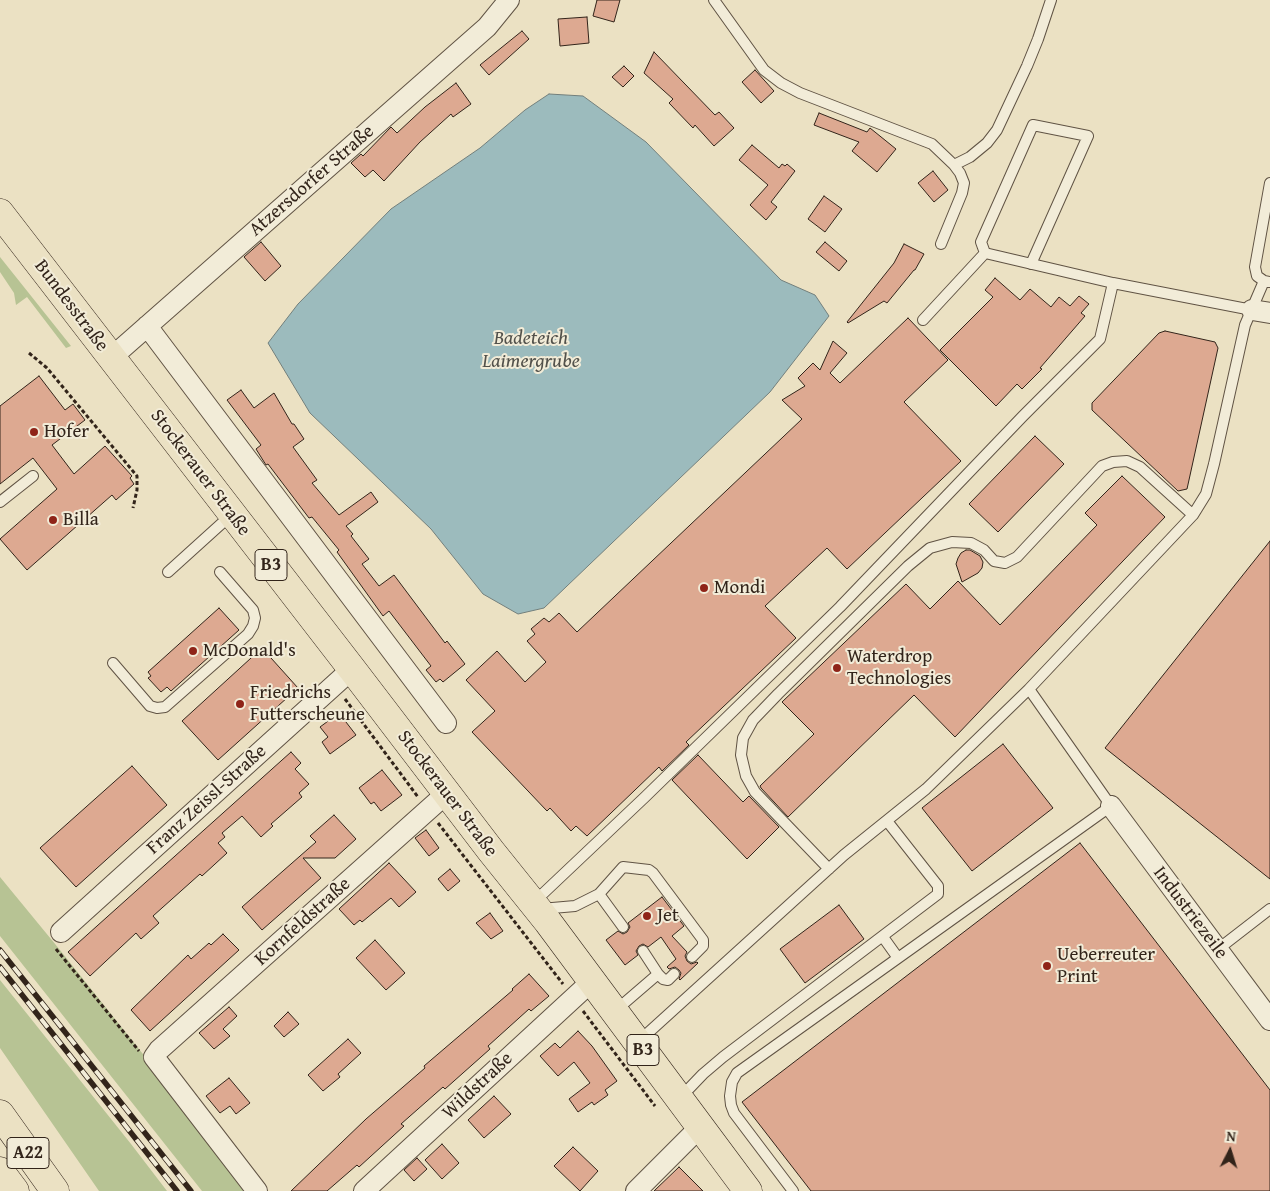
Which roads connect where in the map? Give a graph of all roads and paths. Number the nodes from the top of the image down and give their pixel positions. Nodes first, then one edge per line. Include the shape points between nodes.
1 (509, 0) edge
2 (714, 0) edge
3 (1050, 0) edge
4 (954, 165) junction
5 (1270, 184) edge
6 (0, 213) edge
7 (941, 244) dead end
8 (985, 253) junction
9 (1031, 264) junction
10 (1267, 282) edge
11 (1113, 284) junction
12 (1261, 312) edge
13 (923, 320) dead end
14 (148, 326) junction
15 (29, 353) dead end
16 (111, 358) junction
17 (143, 398) joint
18 (33, 476) dead end
19 (0, 502) edge
20 (133, 508) dead end
21 (232, 514) junction
22 (1193, 515) junction
23 (168, 572) dead end
24 (220, 572) dead end
25 (114, 663) dead end
26 (344, 677) junction
27 (1029, 689) junction
28 (446, 723) dead end
29 (437, 802) junction
30 (1111, 806) junction
31 (887, 821) junction
32 (829, 869) junction
33 (599, 894) junction
34 (535, 906) junction
35 (1270, 909) edge
36 (623, 927) dead end
37 (61, 932) joint
38 (883, 937) junction
39 (1217, 950) junction
40 (643, 951) dead end
41 (692, 956) dead end
42 (898, 958) junction
43 (658, 974) junction
44 (674, 974) dead end
45 (583, 990) junction
46 (614, 1012) junction
47 (1270, 1020) edge
48 (637, 1043) junction
49 (157, 1053) junction
50 (670, 1106) junction
51 (0, 1114) edge
52 (700, 1127) junction
53 (0, 1171) edge
54 (15, 1191) edge
55 (55, 1191) edge
56 (257, 1191) edge
57 (364, 1191) edge
58 (636, 1191) edge
59 (748, 1191) edge
60 (792, 1191) edge

1 - 14 street, Atzersdorfer Straße via 487,27
2 - 4 lane via 764,70 781,83 932,144
3 - 4 lane via 1028,66 997,130 970,157
4 - 7 lane via 964,183
5 - 10 lane via 1255,267 1256,276
6 - 16 main road, Bundesstraße / B3
8 - 9 lane
8 - 9 lane via 981,242 1033,125 1088,136
8 - 13 lane
9 - 11 lane
10 - 12 lane
11 - 12 lane
11 - 34 lane via 1100,339 840,607
12 - 22 lane via 1245,325 1206,494
14 - 16 street, Atzersdorfer Straße
14 - 28 street
15 - 20 path via 47,368 137,476
16 - 17 main road, Bundesstraße / B3
17 - 21 main road, Stockerauer Straße / B3
18 - 19 lane
21 - 23 lane
21 - 26 main road, Stockerauer Straße / B3
22 - 27 lane
22 - 32 lane via 1140,467 1127,461 1113,462 1102,466 1017,557 1005,563 994,561 971,543 952,542 930,548 901,572 753,720 743,738 741,755 746,776 755,792
24 - 25 lane via 254,610 253,626 165,707 150,706
26 - 29 main road, Stockerauer Straße / B3
26 - 29 path
26 - 37 street, Franz Zeissl-Straße
27 - 30 lane
27 - 31 lane via 926,789
29 - 34 main road, Stockerauer Straße / B3
29 - 45 path
29 - 49 street, Kornfeldstraße
30 - 39 street, Industriezeile
30 - 42 lane
31 - 32 lane
31 - 38 lane via 938,886 938,894
32 - 48 lane
33 - 34 lane via 575,906
33 - 36 lane
33 - 41 lane via 623,867 651,871 703,940 703,946
34 - 45 main road, Stockerauer Straße / B3
35 - 39 lane
37 - 49 path via 56,948 143,1056
38 - 42 lane
38 - 50 lane via 723,1057
39 - 47 street, Industriezeile
40 - 43 lane
42 - 60 lane via 737,1073 732,1082 734,1113
43 - 44 lane via 668,980
43 - 46 lane
45 - 46 main road, Stockerauer Straße / B3
45 - 50 path
45 - 57 street, Wildstraße
46 - 48 main road, Stockerauer Straße / B3
48 - 50 main road, Stockerauer Straße / B3
49 - 56 street
50 - 52 main road, Stockerauer Straße / B3
51 - 55 main road, A22
52 - 58 street
52 - 59 main road, Stockerauer Straße / B3
53 - 54 main road, A22

